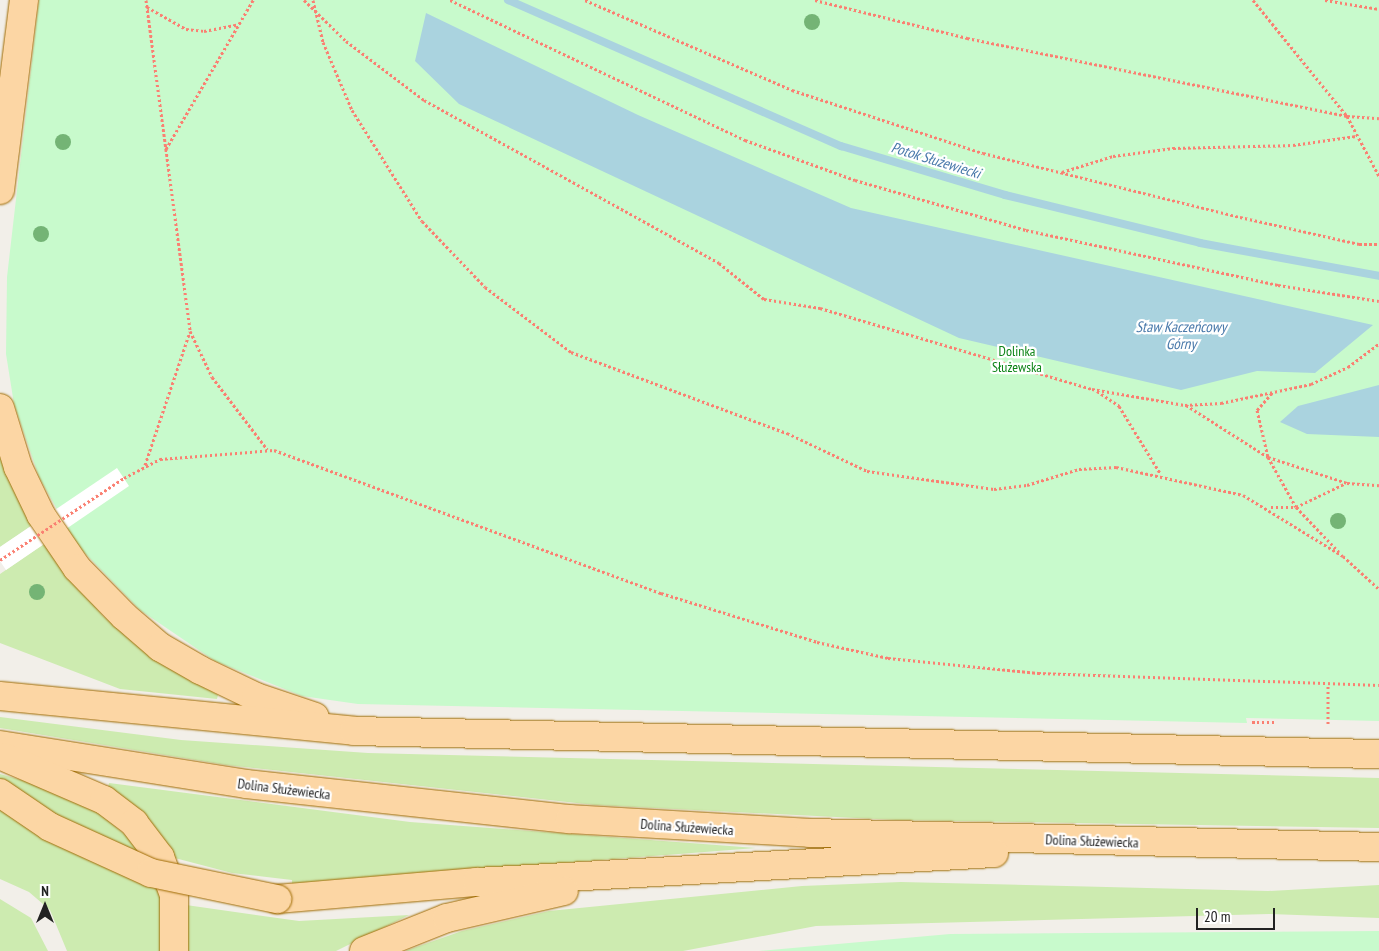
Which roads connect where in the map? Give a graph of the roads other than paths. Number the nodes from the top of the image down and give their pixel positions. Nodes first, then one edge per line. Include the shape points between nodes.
1 (24, 0) edge
2 (0, 190) edge
3 (0, 408) edge
4 (0, 696) edge
5 (354, 731) junction
6 (0, 745) edge
7 (1379, 754) edge
8 (0, 756) edge
9 (0, 793) edge
10 (1130, 842) junction
11 (1379, 847) edge
12 (664, 870) junction
13 (174, 951) edge
14 (364, 951) edge

1 - 2 main road
3 - 5 main road via 18,467 41,516 77,568 124,616 160,647 233,687
4 - 5 main road
5 - 7 main road
6 - 10 main road, Dolina Służewiecka via 255,786 570,819 720,829
8 - 13 main road via 104,800 134,824 160,857 174,895
9 - 12 main road, bridge via 50,827 151,873 277,899
10 - 11 main road, Dolina Służewiecka
10 - 12 main road via 865,864
12 - 14 main road via 484,908 424,925

